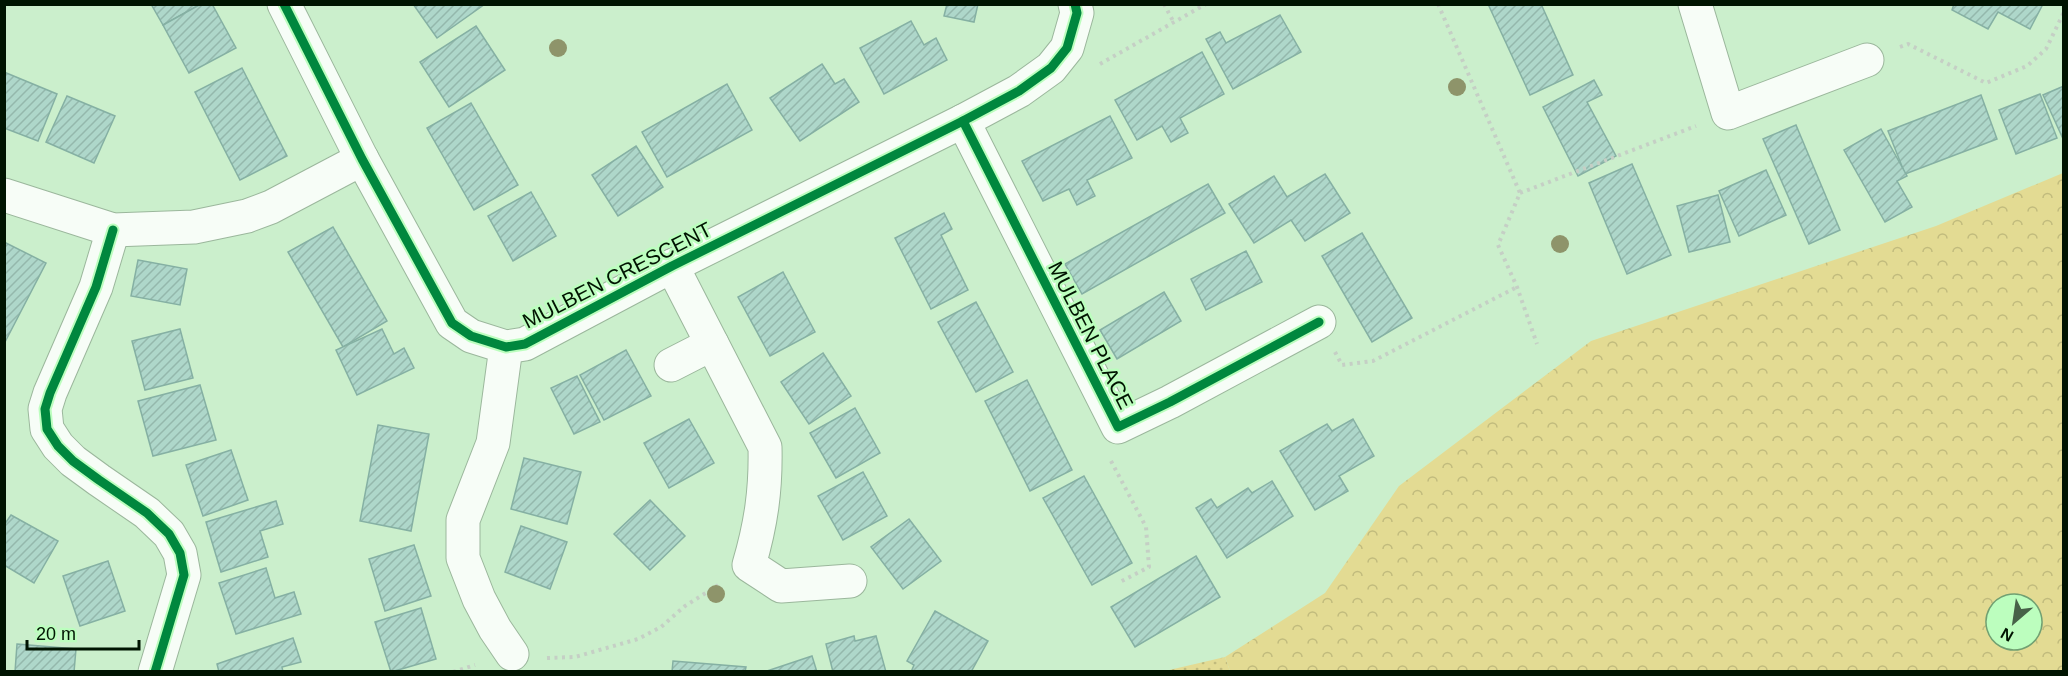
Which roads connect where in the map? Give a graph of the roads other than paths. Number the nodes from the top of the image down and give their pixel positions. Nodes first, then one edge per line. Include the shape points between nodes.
1 (284, 4) edge
2 (1075, 4) edge
3 (1695, 4) edge
4 (1867, 60) road end
5 (963, 121) junction
6 (362, 159) junction
7 (4, 195) edge
8 (113, 230) junction
9 (672, 266) junction
10 (1320, 322) road end
11 (712, 344) junction
12 (506, 347) junction
13 (671, 365) dead end
14 (850, 581) dead end
15 (512, 654) road end
16 (155, 672) edge

1 - 6 street, MULBEN CRESCENT
2 - 5 street, MULBEN CRESCENT via 1077,13 1067,48 1052,68
3 - 4 street via 1728,113
5 - 9 street, MULBEN CRESCENT
5 - 10 street, MULBEN PLACE via 1118,427
6 - 8 street via 247,216 194,227
6 - 12 street, MULBEN CRESCENT via 452,323 471,336
7 - 8 street
8 - 16 street via 96,286 45,409 47,429 58,446 147,513 169,534 180,553 184,575
9 - 11 street, MULBEN CRESCENT
9 - 12 street, MULBEN CRESCENT via 525,344
11 - 13 street
11 - 14 street, MULBEN CRESCENT via 765,447 760,527 749,565 781,586
12 - 15 street, MULBEN CRESCENT via 493,443 463,520 463,558 479,599

